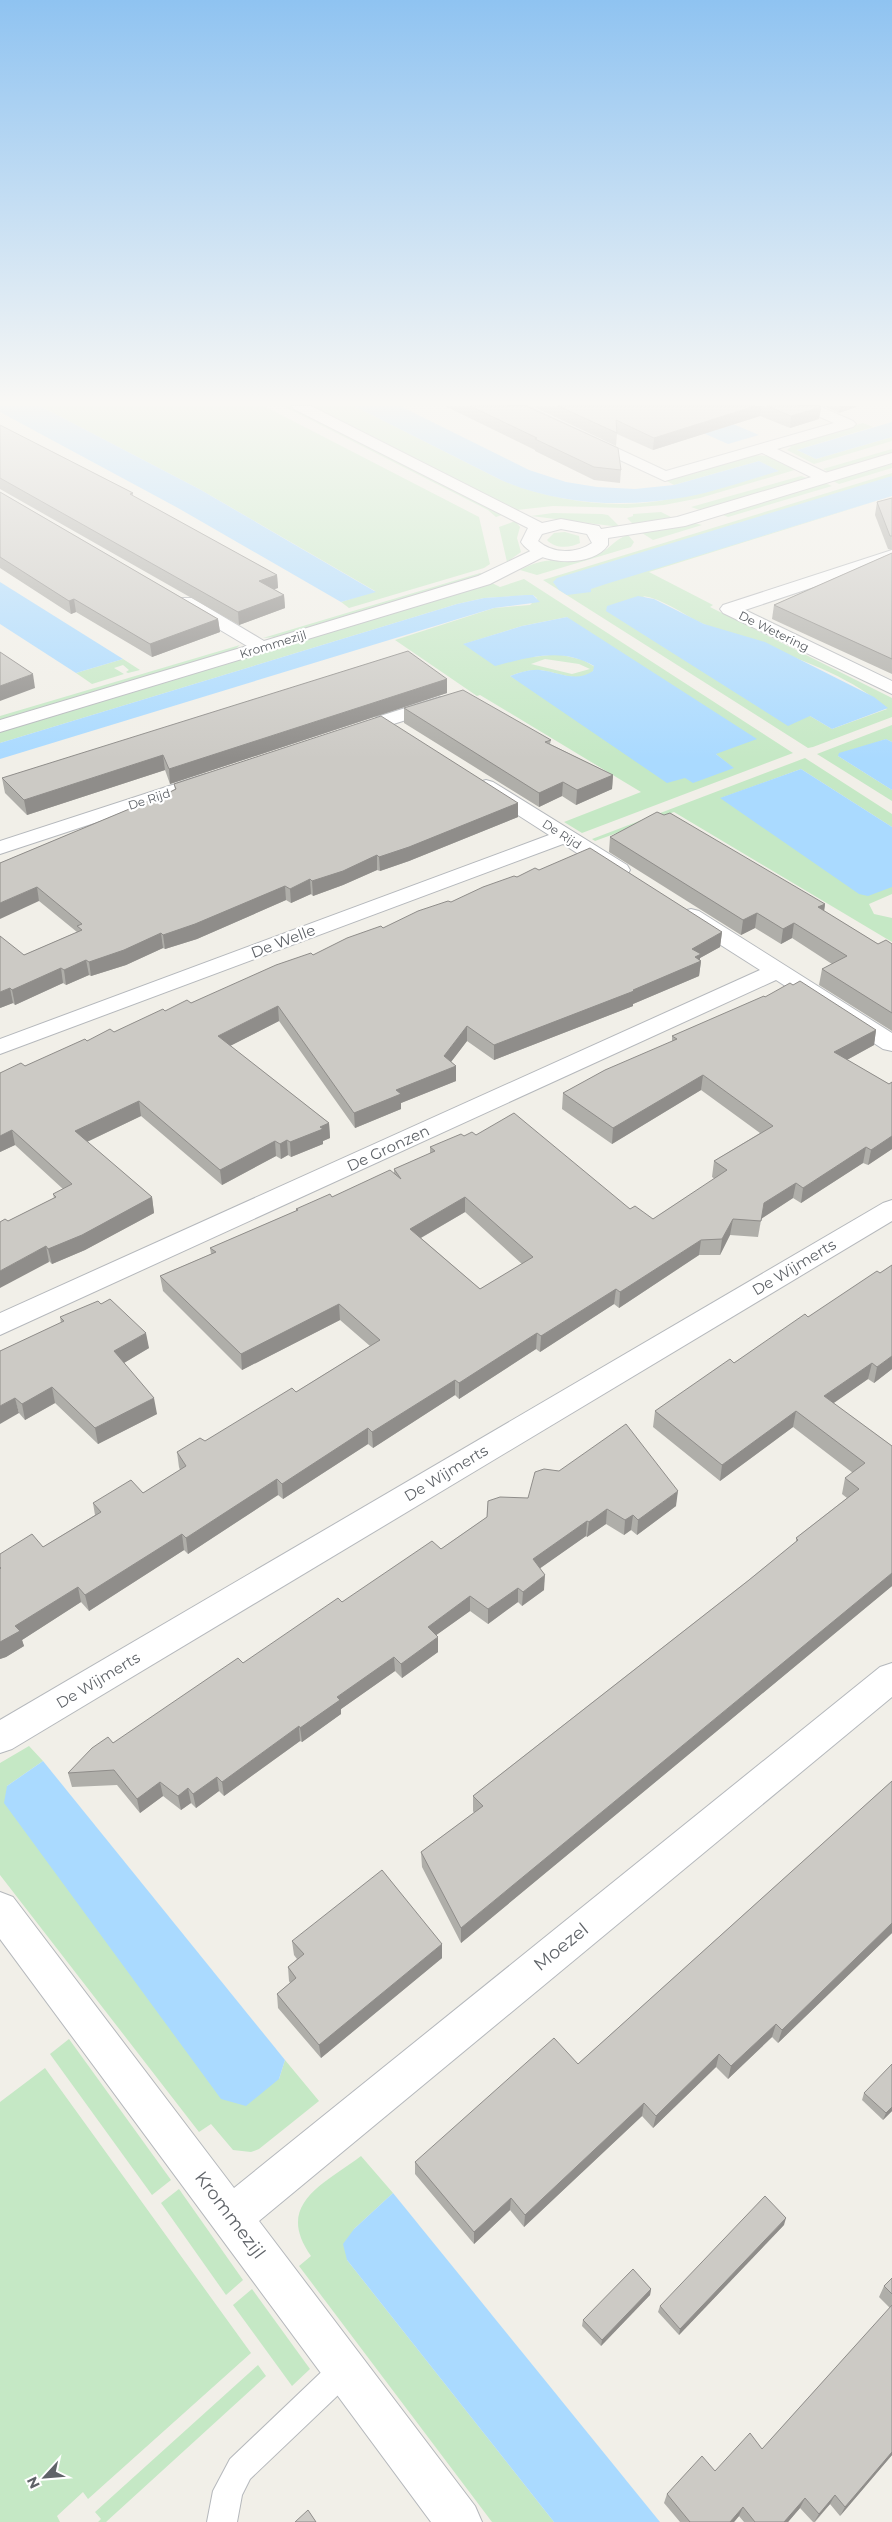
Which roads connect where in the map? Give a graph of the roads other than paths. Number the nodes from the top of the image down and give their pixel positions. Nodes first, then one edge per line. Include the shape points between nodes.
1 (531, 524) edge
2 (669, 524) edge
3 (540, 528) junction
4 (598, 535) junction
5 (541, 551) junction
6 (892, 555) edge
7 (172, 594) edge
8 (262, 647) junction
9 (892, 688) edge
10 (454, 698) edge
11 (0, 726) edge
12 (409, 737) edge
13 (466, 773) edge
14 (224, 774) edge
15 (565, 836) junction
16 (0, 848) edge
17 (639, 883) edge
18 (671, 904) edge
19 (777, 971) junction
20 (892, 1044) edge
21 (0, 1047) edge
22 (892, 1209) edge
23 (0, 1325) edge
24 (892, 1676) edge
25 (0, 1738) edge
26 (0, 1908) edge
27 (231, 2216) junction
28 (345, 2369) junction
29 (222, 2522) edge
30 (459, 2522) edge

1 - 3 street
2 - 4 street
3 - 4 street via 573,525
3 - 5 street via 529,537 529,542
4 - 5 street via 600,545 586,553 563,555
5 - 8 street, Krommezijl via 484,580
6 - 9 street, De Wetering via 729,609
7 - 8 street
8 - 11 street, Krommezijl
10 - 12 street via 375,724
13 - 15 street, De Rijd
14 - 16 street, De Rijd
15 - 17 street, De Rijd
15 - 21 street, De Welle
18 - 19 street
19 - 20 street
19 - 23 street, De Gronzen
22 - 25 street, De Wijmerts
24 - 27 street, Moezel
26 - 27 street, Krommezijl
27 - 28 street, Krommezijl
28 - 29 lane via 240,2469 228,2491
28 - 30 street, Krommezijl

